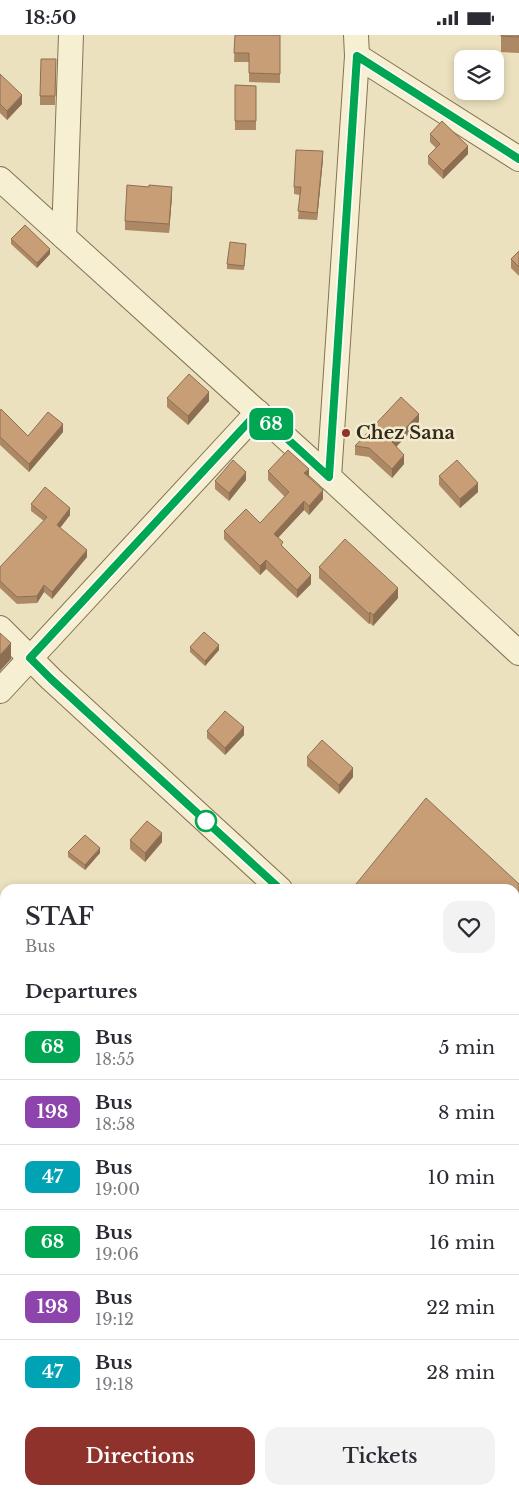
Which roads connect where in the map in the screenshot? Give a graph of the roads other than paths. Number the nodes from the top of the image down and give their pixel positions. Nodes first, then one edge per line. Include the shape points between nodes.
1 (71, 35) edge
2 (357, 45) edge
3 (519, 159) edge
4 (0, 179) edge
5 (64, 237) junction
6 (258, 412) junction
7 (329, 477) junction
8 (0, 628) edge
9 (519, 653) edge
10 (30, 658) junction
11 (0, 691) edge
12 (275, 884) edge

1 - 5 street
2 - 3 street
2 - 7 street
4 - 5 street
5 - 6 street
6 - 7 street
6 - 10 street
7 - 9 street
8 - 10 street
10 - 11 street
10 - 12 street

